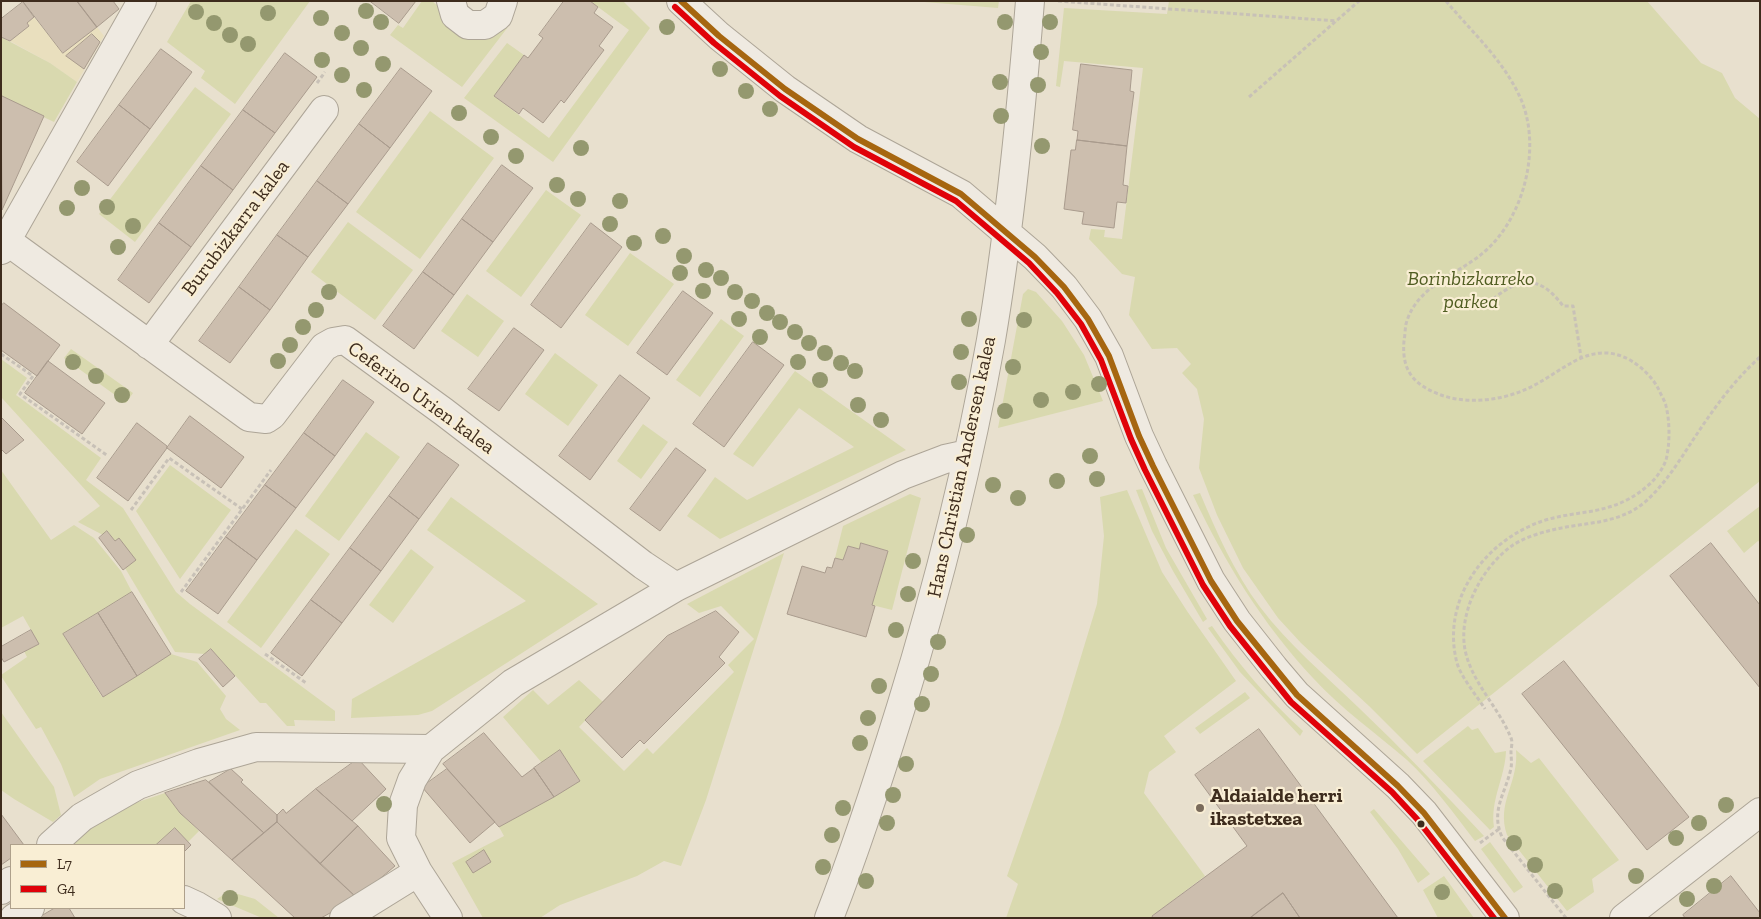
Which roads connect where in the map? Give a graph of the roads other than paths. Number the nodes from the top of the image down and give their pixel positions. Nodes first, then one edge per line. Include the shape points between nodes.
1 (142, 1) edge
2 (451, 1) edge
3 (503, 1) edge
4 (681, 1) edge
5 (1030, 1) edge
6 (324, 110) dead end
7 (1006, 232) junction
8 (4, 245) edge
9 (149, 345) junction
10 (968, 454) junction
11 (676, 587) junction
12 (431, 749) junction
13 (1760, 812) edge
14 (52, 844) edge
15 (418, 872) junction
16 (185, 900) edge
17 (28, 909) edge
18 (14, 918) edge
19 (217, 918) edge
20 (344, 918) edge
21 (448, 918) edge
22 (829, 918) edge
23 (1505, 918) edge
24 (1624, 918) edge

1 - 8 street
2 - 3 street via 455,15 468,25 485,25 498,16
4 - 7 street via 785,89 858,139 961,194
5 - 7 street, Hans Christian Andersen kalea
6 - 9 street, Burubizkarra kalea
7 - 10 street, Hans Christian Andersen kalea via 991,339
7 - 23 street via 1064,287 1091,324 1109,356 1153,466 1211,581 1237,621 1297,694 1424,813
8 - 9 street, Ceferino Urien kalea
9 - 11 street, Ceferino Urien kalea via 249,417 266,419 324,347 345,340
10 - 11 street via 903,474
10 - 22 street, Hans Christian Andersen kalea via 945,556 917,656 850,865
11 - 12 street via 513,683
12 - 14 street via 256,747 138,785 82,817
12 - 15 street via 412,780 402,805 401,838
13 - 24 street
15 - 20 street
15 - 21 street
16 - 19 street
17 - 18 street

